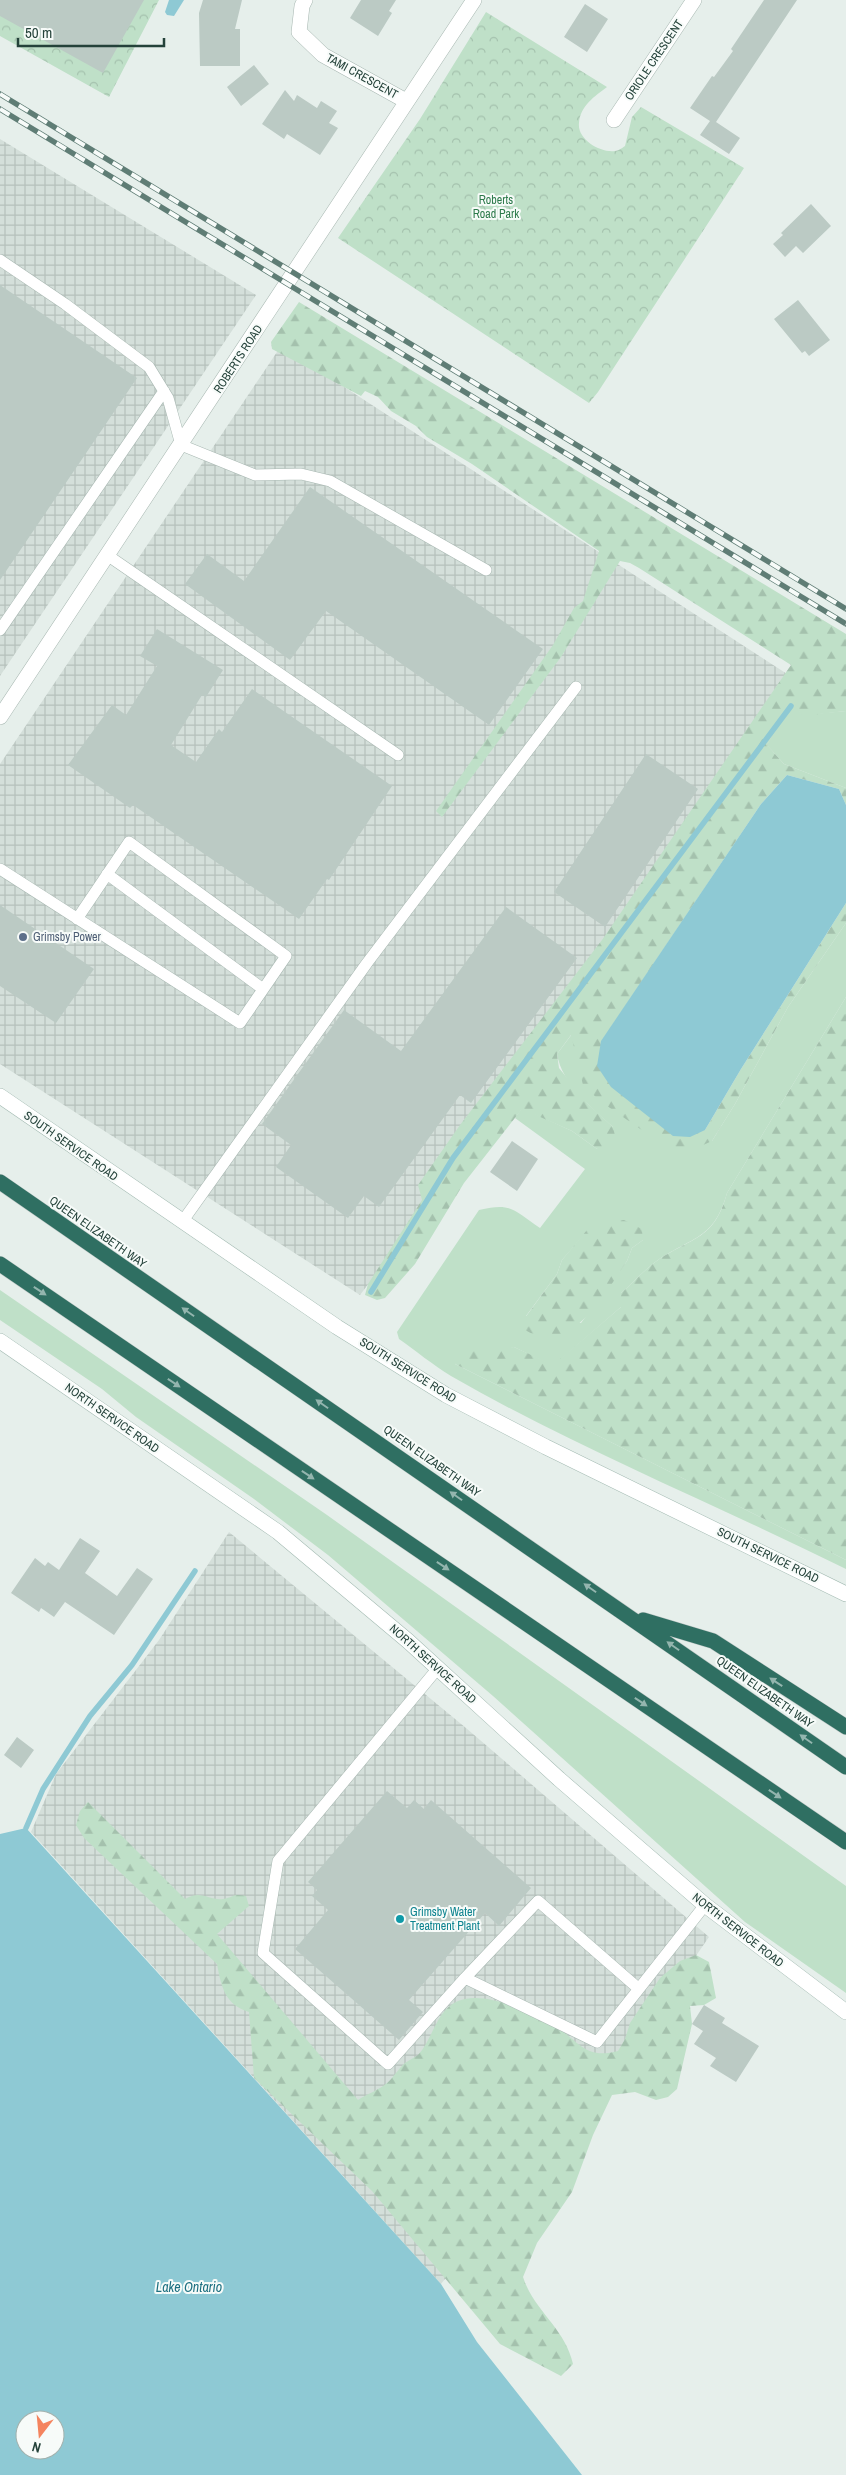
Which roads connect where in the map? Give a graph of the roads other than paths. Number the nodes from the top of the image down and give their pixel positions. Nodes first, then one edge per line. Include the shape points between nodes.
1 (305, 0) edge
2 (474, 0) edge
3 (694, 0) edge
4 (406, 101) junction
5 (614, 120) dead end
6 (0, 260) edge
7 (164, 391) junction
8 (180, 445) junction
9 (107, 556) junction
10 (486, 570) dead end
11 (0, 630) edge
12 (576, 687) dead end
13 (0, 717) edge
14 (398, 754) dead end
15 (0, 869) edge
16 (107, 874) junction
17 (77, 918) junction
18 (263, 989) junction
19 (0, 1096) edge
20 (0, 1182) edge
21 (182, 1222) junction
22 (0, 1264) edge
23 (0, 1341) edge
24 (846, 1594) edge
25 (630, 1616) junction
26 (438, 1668) junction
27 (846, 1727) edge
28 (846, 1767) edge
29 (802, 1813) junction
30 (846, 1842) edge
31 (846, 1853) edge
32 (705, 1905) junction
33 (465, 1978) junction
34 (639, 1989) junction
35 (846, 2012) edge

1 - 4 street, TAMI CRESCENT via 299,32 323,55
2 - 4 street, ROBERTS ROAD
3 - 5 street, ORIOLE CRESCENT
4 - 8 street, ROBERTS ROAD
6 - 7 lane via 149,367
7 - 8 lane
7 - 11 lane
8 - 9 street, ROBERTS ROAD
8 - 10 lane via 255,475 301,474 330,480
9 - 13 street, ROBERTS ROAD
9 - 14 lane
12 - 21 lane via 367,963
15 - 17 lane
16 - 17 lane
16 - 18 lane
16 - 18 lane via 128,842 286,956
17 - 18 lane via 240,1024
19 - 21 street, SOUTH SERVICE ROAD
25 -> 20 highway, QUEEN ELIZABETH WAY
21 - 24 street, SOUTH SERVICE ROAD via 446,1395
22 -> 29 highway
23 - 26 street, NORTH SERVICE ROAD via 278,1532
27 -> 25 highway via 713,1641
28 -> 25 highway, QUEEN ELIZABETH WAY
26 - 32 street, NORTH SERVICE ROAD via 559,1779
26 - 33 lane via 278,1861 263,1953 388,2064
29 - 30 highway
29 - 31 highway
32 - 34 lane
32 - 35 street, NORTH SERVICE ROAD
33 - 34 lane via 597,2042
33 - 34 lane via 538,1901

